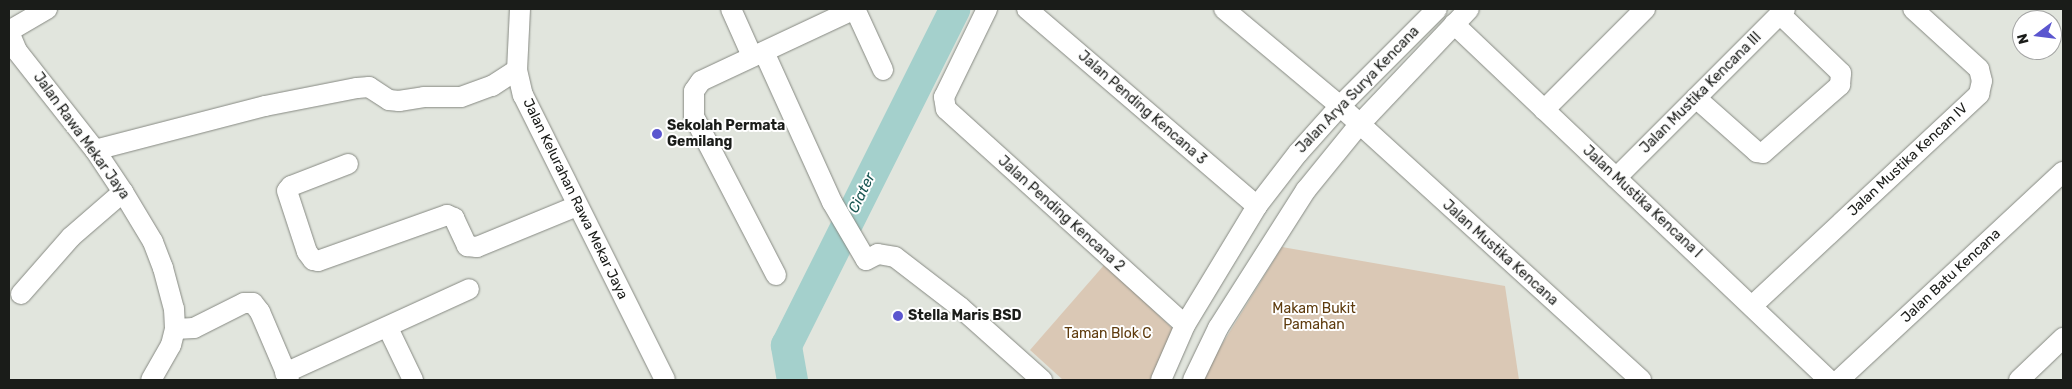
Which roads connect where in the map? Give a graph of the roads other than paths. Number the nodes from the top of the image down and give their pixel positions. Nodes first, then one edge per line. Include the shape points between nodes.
1 (47, 9) edge
2 (520, 9) edge
3 (731, 9) edge
4 (987, 9) edge
5 (1027, 9) edge
6 (1224, 9) edge
7 (1469, 9) edge
8 (1645, 9) edge
9 (1913, 9) edge
10 (850, 10) edge
11 (1434, 10) edge
12 (1782, 11) edge
13 (1454, 24) junction
14 (9, 32) edge
15 (13, 54) edge
16 (758, 54) junction
17 (517, 70) junction
18 (883, 70) dead end
19 (1696, 98) junction
20 (1340, 106) junction
21 (1544, 110) junction
22 (1358, 126) junction
23 (95, 150) junction
24 (348, 164) dead end
25 (2063, 172) edge
26 (1616, 178) junction
27 (123, 192) junction
28 (577, 206) junction
29 (1257, 206) junction
30 (776, 275) dead end
31 (469, 289) dead end
32 (22, 294) dead end
33 (1752, 306) junction
34 (1185, 325) junction
35 (388, 328) junction
36 (175, 329) junction
37 (2063, 338) edge
38 (287, 376) edge
39 (151, 380) edge
40 (414, 380) edge
41 (665, 380) edge
42 (1042, 380) edge
43 (1161, 380) edge
44 (1193, 380) edge
45 (1641, 380) edge
46 (1829, 380) edge
47 (1839, 380) edge
48 (2019, 380) edge

1 - 14 street
2 - 17 street, Jalan Kelurahan Rawa Mekar Jaya
3 - 16 street
4 - 34 street, Jalan Pending Kencana 2 via 944,97 946,109
5 - 29 street, Jalan Pending Kencana 3
6 - 20 street, Jalan Mustika Kencana
7 - 13 street, Jalan Arya Surya Kencana
8 - 21 street
9 - 33 street, Jalan Mustika Kencan IV via 1979,69 1982,80 1979,94
10 - 16 street
10 - 18 street
11 - 20 street, Jalan Arya Surya Kencana
12 - 19 street, Jalan Mustika Kencana III
12 - 19 street via 1841,73 1840,85 1763,153 1757,152
13 - 21 street, Jalan Mustika Kencana I
13 - 22 street, Jalan Arya Surya Kencana
14 - 15 street, Jalan Rawa Mekar Jaya
15 - 23 street, Jalan Rawa Mekar Jaya
16 - 30 street via 701,81 694,91 692,103 694,117
16 - 42 street via 838,215 864,257 878,254 895,258 960,307
17 - 23 street via 492,86 460,97 399,101 389,100 369,87 357,88 266,106
17 - 28 street, Jalan Kelurahan Rawa Mekar Jaya via 523,95
19 - 26 street, Jalan Mustika Kencana III
20 - 22 street, Jalan Mustika Kencana
20 - 29 street, Jalan Arya Surya Kencana
21 - 26 street, Jalan Mustika Kencana I
22 - 44 street, Jalan Arya Surya Kencana via 1306,190 1282,226 1218,328
22 - 45 street, Jalan Mustika Kencana
23 - 27 street, Jalan Rawa Mekar Jaya
24 - 28 street via 291,186 287,191 309,257 313,260 318,261 447,215 454,218 467,246 477,247
25 - 47 street, Jalan Batu Kencana
26 - 33 street, Jalan Mustika Kencana I
27 - 32 street via 64,244
27 - 36 street, Jalan Rawa Mekar Jaya via 153,242 163,268 174,309
28 - 41 street, Jalan Kelurahan Rawa Mekar Jaya
29 - 34 street, Jalan Arya Surya Kencana
31 - 35 street
33 - 46 street, Jalan Mustika Kencana I
34 - 43 street, Jalan Arya Surya Kencana
35 - 38 street
35 - 40 street
36 - 38 street via 194,328 244,303 253,303 260,312
36 - 39 street, Jalan Rawa Mekar Jaya
37 - 48 street

